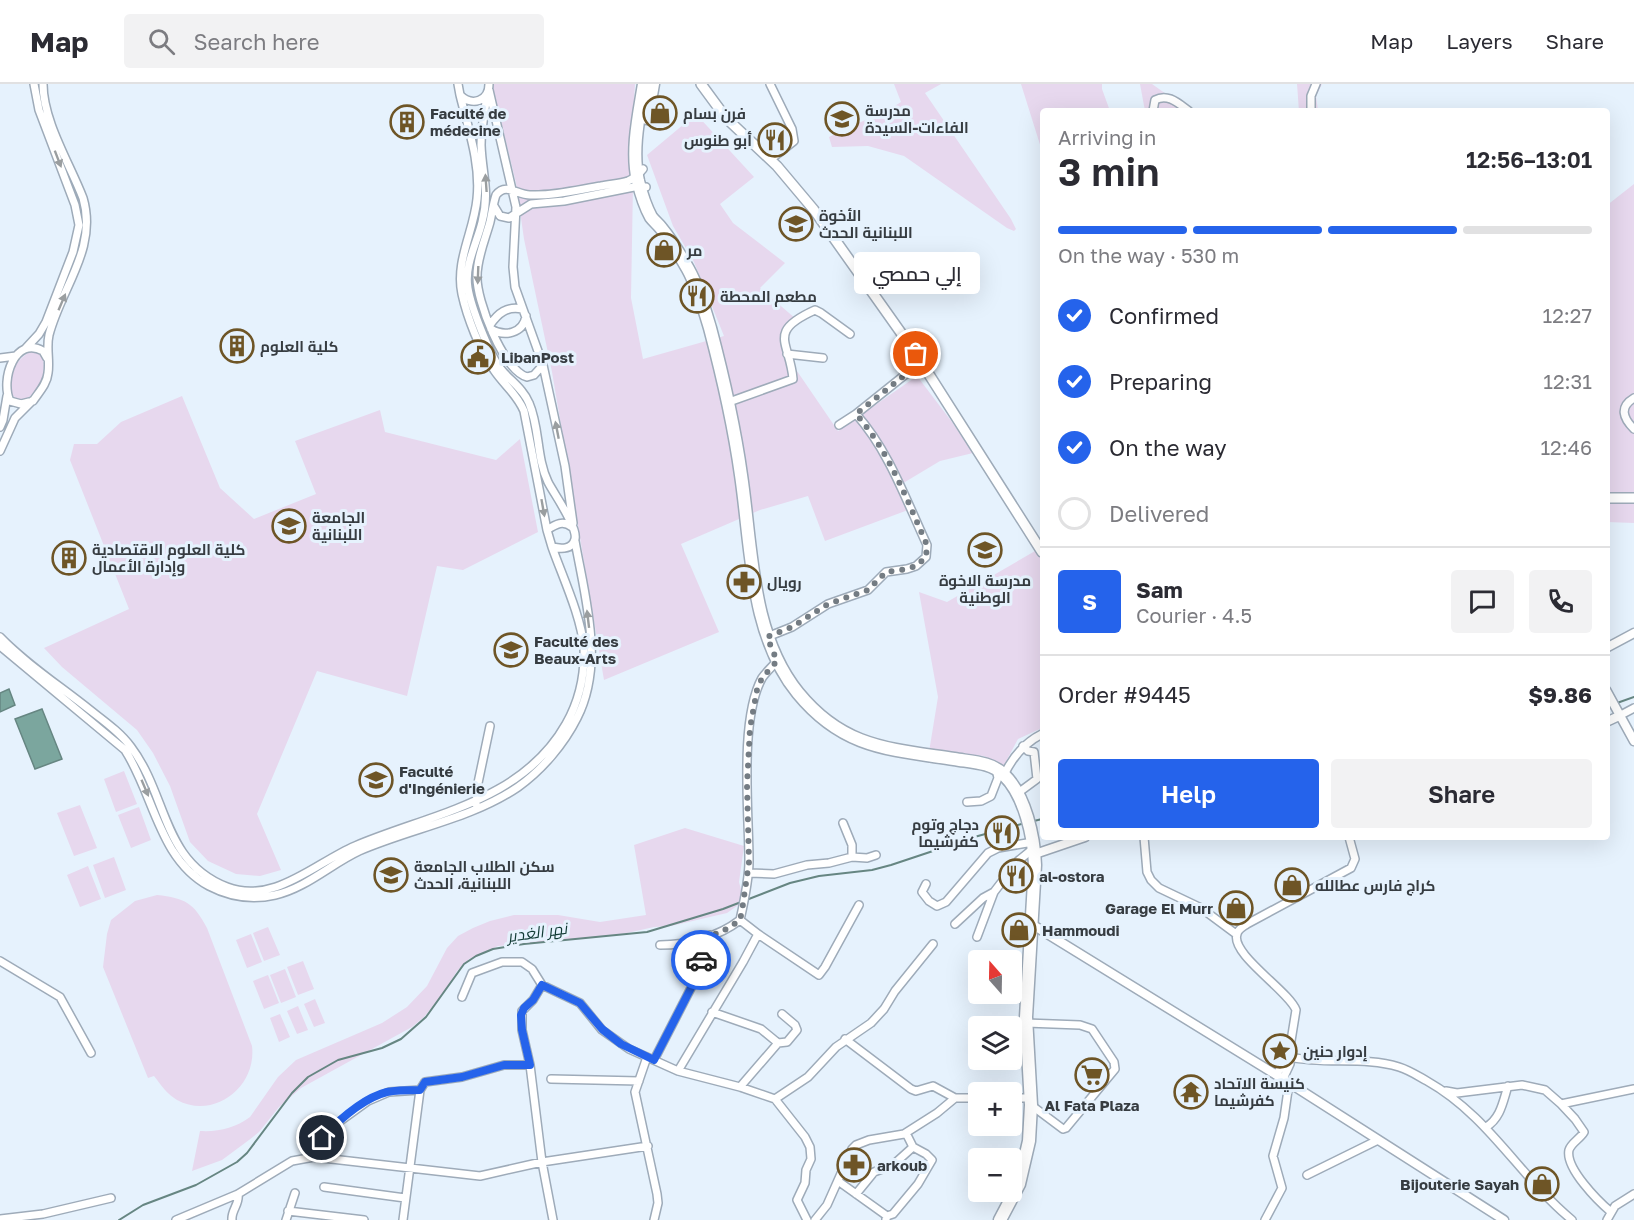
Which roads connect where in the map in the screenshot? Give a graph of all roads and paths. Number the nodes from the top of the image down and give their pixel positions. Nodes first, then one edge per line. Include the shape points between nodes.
1 (34, 84) edge
2 (43, 84) edge
3 (458, 84) edge
4 (644, 84) edge
5 (653, 84) edge
6 (701, 84) edge
7 (707, 84) edge
8 (770, 84) edge
9 (1316, 84) edge
10 (488, 90) edge
11 (460, 95) junction
12 (713, 101) junction
13 (1154, 108) edge
14 (1185, 108) edge
15 (1311, 108) edge
16 (771, 159) junction
17 (642, 179) junction
18 (512, 189) junction
19 (494, 204) junction
20 (516, 214) junction
21 (522, 309) junction
22 (526, 316) junction
23 (470, 319) junction
24 (480, 324) junction
25 (489, 330) junction
26 (850, 334) dead end
27 (26, 348) junction
28 (482, 348) junction
29 (787, 354) junction
30 (16, 356) junction
31 (0, 358) edge
32 (47, 358) junction
33 (823, 358) dead end
34 (921, 362) junction
35 (543, 365) junction
36 (0, 371) edge
37 (6, 381) junction
38 (7, 393) junction
39 (1634, 398) edge
40 (33, 401) junction
41 (729, 402) junction
42 (856, 414) junction
43 (839, 425) dead end
44 (0, 427) edge
45 (1634, 429) edge
46 (0, 451) edge
47 (1610, 498) edge
48 (1634, 498) edge
49 (573, 528) junction
50 (547, 530) junction
51 (574, 541) junction
52 (552, 547) junction
53 (1040, 549) edge
54 (1634, 633) edge
55 (0, 637) edge
56 (767, 637) junction
57 (0, 646) edge
58 (1610, 646) edge
59 (777, 661) junction
60 (31, 668) junction
61 (1610, 699) edge
62 (1634, 708) edge
63 (1617, 712) junction
64 (1610, 718) edge
65 (490, 726) dead end
66 (1040, 736) edge
67 (1634, 741) edge
68 (1023, 747) junction
69 (1000, 772) junction
70 (1019, 795) junction
71 (967, 802) dead end
72 (476, 805) junction
73 (843, 823) dead end
74 (1071, 840) edge
75 (1144, 840) edge
76 (1350, 840) edge
77 (1034, 848) junction
78 (876, 855) dead end
79 (852, 857) junction
80 (748, 873) junction
81 (926, 884) dead end
82 (994, 892) junction
83 (859, 905) dead end
84 (740, 920) junction
85 (955, 924) dead end
86 (1033, 925) junction
87 (758, 933) junction
88 (1236, 934) junction
89 (710, 935) junction
90 (977, 937) dead end
91 (933, 944) dead end
92 (660, 945) dead end
93 (0, 961) edge
94 (542, 985) junction
95 (462, 997) dead end
96 (712, 1012) junction
97 (782, 1014) dead end
98 (1026, 1023) junction
99 (845, 1039) junction
100 (778, 1043) junction
101 (91, 1053) dead end
102 (650, 1059) junction
103 (1289, 1059) junction
104 (530, 1065) junction
105 (678, 1071) junction
106 (551, 1079) dead end
107 (1282, 1079) junction
108 (639, 1081) junction
109 (740, 1086) junction
110 (1508, 1086) junction
111 (1634, 1089) edge
112 (420, 1090) junction
113 (1443, 1090) junction
114 (955, 1098) junction
115 (968, 1098) edge
116 (775, 1099) junction
117 (1022, 1100) edge
118 (1030, 1102) junction
119 (1561, 1104) junction
120 (1486, 1127) junction
121 (906, 1133) junction
122 (1378, 1140) junction
123 (648, 1146) junction
124 (913, 1147) junction
125 (314, 1156) junction
126 (542, 1162) junction
127 (408, 1169) junction
128 (1307, 1175) dead end
129 (838, 1181) junction
130 (324, 1187) dead end
131 (295, 1193) dead end
132 (238, 1194) junction
133 (856, 1194) junction
134 (1634, 1194) edge
135 (111, 1198) dead end
136 (405, 1198) junction
137 (288, 1211) junction
138 (1611, 1212) junction
139 (889, 1218) edge
140 (0, 1219) edge
141 (176, 1220) edge
142 (232, 1220) edge
143 (286, 1220) edge
144 (364, 1220) edge
145 (403, 1220) edge
146 (553, 1220) edge
147 (654, 1220) edge
148 (807, 1220) edge
149 (815, 1220) edge
150 (1000, 1220) edge
151 (1265, 1220) edge
152 (1504, 1220) edge
153 (1572, 1220) edge
154 (1607, 1220) edge

1 -> 27 street via 39,110 79,225 73,252 46,322
32 -> 2 street via 50,334 82,254 88,226 83,198 51,120
3 - 11 street
4 - 17 highway via 637,134
5 - 17 highway via 644,135
6 - 12 main road
7 - 12 main road
8 - 16 street via 794,141
9 - 15 street
10 - 11 street via 483,99 473,102
10 - 18 street
24 -> 10 street via 467,281 486,201 481,147
11 - 23 street via 478,182 476,210 460,276
12 - 16 main road
13 - 14 street via 1155,100 1161,97
16 - 34 main road via 814,210
17 - 18 street via 551,195 523,195
17 - 20 street via 564,201 531,204
17 - 41 highway via 660,227 696,285
18 - 19 street via 498,192
18 - 20 street
19 - 20 street via 503,218
19 -> 25 street via 477,277
20 - 21 street via 513,276
21 - 22 street
21 - 25 street via 501,312
22 - 25 street via 523,325 511,333
22 - 35 street
23 - 24 street
23 - 28 street
24 - 25 street
25 - 28 street
25 - 35 street via 519,373 531,376
25 - 49 street via 500,368 529,402 545,475
26 - 29 street via 815,310 788,328 784,335
27 - 30 street
27 - 32 street via 39,348
28 -> 50 street via 524,411
29 - 33 street
29 - 41 street via 793,379
30 - 31 street
30 - 37 street
32 - 40 street via 46,379
34 - 42 street
34 - 53 main road
49 -> 35 street via 565,466
36 - 37 street
37 - 38 street
38 - 40 street via 14,403
38 - 44 street
39 - 45 street via 1624,411
40 - 46 street via 15,418
41 - 56 highway via 756,588
42 - 43 street
42 - 56 street via 891,466 927,545 926,557 907,569 886,572 868,590 828,604 792,627
47 - 48 main road
49 - 50 street via 561,523
49 - 51 street
50 - 52 street
51 - 52 street via 566,548
72 -> 51 street via 520,785 534,774 564,740 582,708 590,677 591,649
52 - 72 street via 582,634 583,679 570,716 548,749 517,778
54 - 58 street
55 - 60 street
56 - 59 highway
57 - 60 street
59 - 69 highway via 810,707 842,733 867,744 985,764
59 - 80 street via 757,690 750,728
60 - 72 street via 126,750 170,849 186,869 208,886 227,894 259,897 279,890 376,844
61 - 63 street
62 - 63 street
63 - 64 street
63 - 67 street
65 - 72 street
66 - 68 street
68 - 69 street
68 - 70 street via 1034,752 1037,779
69 - 70 highway
69 - 71 street via 991,796
70 - 77 highway
73 - 79 street via 852,844
74 - 77 street
75 - 88 street via 1151,880 1201,908
76 - 88 street via 1354,865 1255,919
77 - 81 street via 992,850 946,902 937,906 922,892
77 - 82 street via 1018,861
77 - 86 highway
78 - 79 street
79 - 80 street via 774,874
80 - 84 street
82 - 85 street
82 - 90 street
83 - 87 street via 819,975
84 - 87 street
84 - 89 street
86 - 98 highway
86 - 107 street
87 - 96 street
88 - 103 street via 1245,954 1294,1006 1296,1018
89 - 92 street via 685,944
89 - 102 street via 691,988
91 - 99 street via 884,1009
93 - 101 street via 60,997
94 - 95 street via 527,964 502,962 472,973
94 - 102 street via 580,1003 602,1029
94 - 104 street via 521,1015
96 - 100 street via 761,1029
96 - 105 street
97 - 100 street via 797,1030 787,1042
98 - 118 highway
98 - 118 street via 1092,1029 1115,1069 1066,1128
99 - 114 street via 911,1089 933,1086
99 - 116 street via 808,1077
100 - 109 street
102 - 105 street
102 - 108 street
103 - 107 street via 1290,1066
103 - 113 street via 1397,1066
104 - 112 street via 504,1065 425,1082
104 - 126 street
105 - 109 street
106 - 108 street
107 - 122 street
107 - 151 street via 1284,1118 1274,1156 1282,1188
108 - 123 street via 635,1092
109 - 116 street
110 - 113 street via 1457,1093
110 - 119 street via 1545,1090
110 - 120 street via 1498,1116
111 - 119 street
112 - 125 street via 389,1092 368,1101 332,1127
112 - 127 street
113 - 120 street
114 - 115 street
114 - 121 street
116 - 148 street via 810,1147 811,1159 797,1200
117 - 118 street
118 - 150 highway via 1024,1167
119 - 138 street via 1584,1132 1571,1146 1568,1157 1572,1167
120 - 153 street via 1533,1183
121 - 124 street
121 - 129 street via 856,1145
122 - 128 street
122 - 152 street
123 - 126 street
123 - 147 street via 658,1203
124 - 133 street via 893,1166 874,1172
124 - 139 street via 932,1160 918,1184
125 - 127 street
125 - 132 street via 292,1161
126 - 127 street via 480,1176
126 - 146 street
127 - 136 street
129 - 133 street
129 - 149 street
130 - 136 street
131 - 137 street
132 - 141 street
132 - 142 street
133 - 139 street
134 - 138 street
135 - 140 street via 43,1214
136 - 145 street
137 - 143 street
137 - 144 street
138 - 154 street

